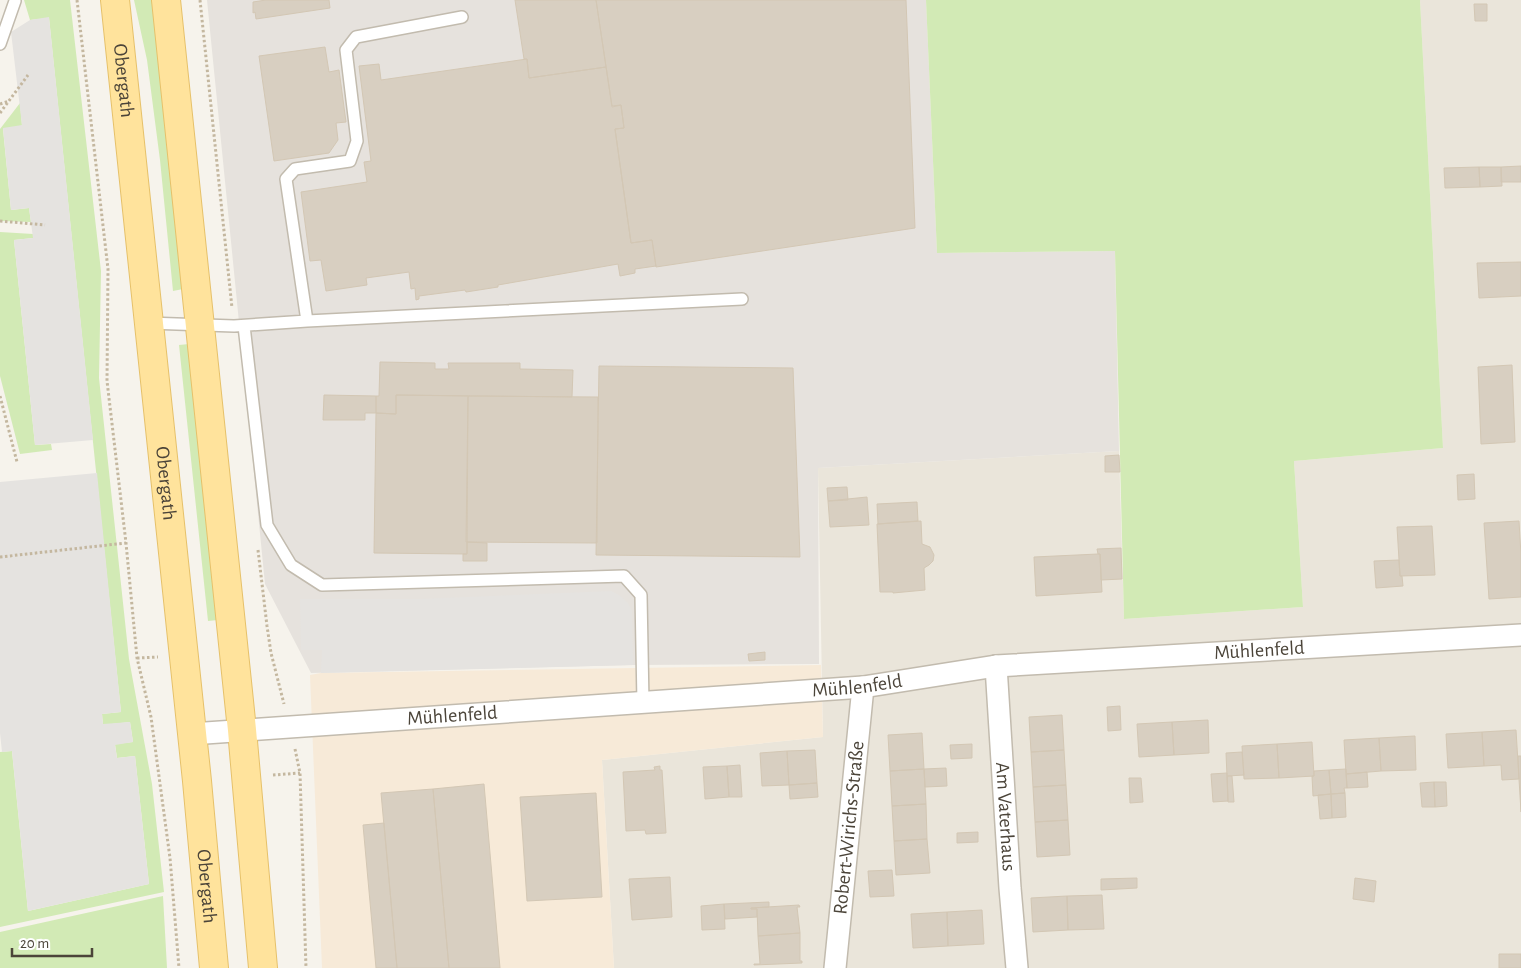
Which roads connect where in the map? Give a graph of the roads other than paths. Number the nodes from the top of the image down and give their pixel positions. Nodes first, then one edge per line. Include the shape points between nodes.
1 (115, 0) edge
2 (166, 0) edge
3 (15, 1) edge
4 (462, 17) dead end
5 (0, 44) edge
6 (742, 299) dead end
7 (307, 321) junction
8 (148, 323) junction
9 (201, 325) junction
10 (244, 326) junction
11 (1521, 635) edge
12 (996, 666) junction
13 (863, 687) junction
14 (643, 703) junction
15 (242, 730) junction
16 (191, 734) junction
17 (214, 968) edge
18 (263, 968) edge
19 (835, 968) edge
20 (1017, 968) edge

1 - 8 main road, Obergath
2 - 9 main road
3 - 5 lane
4 - 7 lane via 356,37 346,50 357,141 350,161 295,169 286,178
6 - 7 lane
7 - 10 lane
8 - 9 lane
8 - 16 main road, Obergath
9 - 10 lane
9 - 15 main road
10 - 14 lane via 267,525 291,565 322,584 624,576 641,595
11 - 12 street, Mühlenfeld
12 - 13 street, Mühlenfeld
12 - 20 street, Am Vaterhaus
13 - 14 street, Mühlenfeld
13 - 19 street, Robert-Wirichs-Straße
14 - 15 street, Mühlenfeld
15 - 16 street, Mühlenfeld
15 - 18 main road
16 - 17 main road, Obergath

